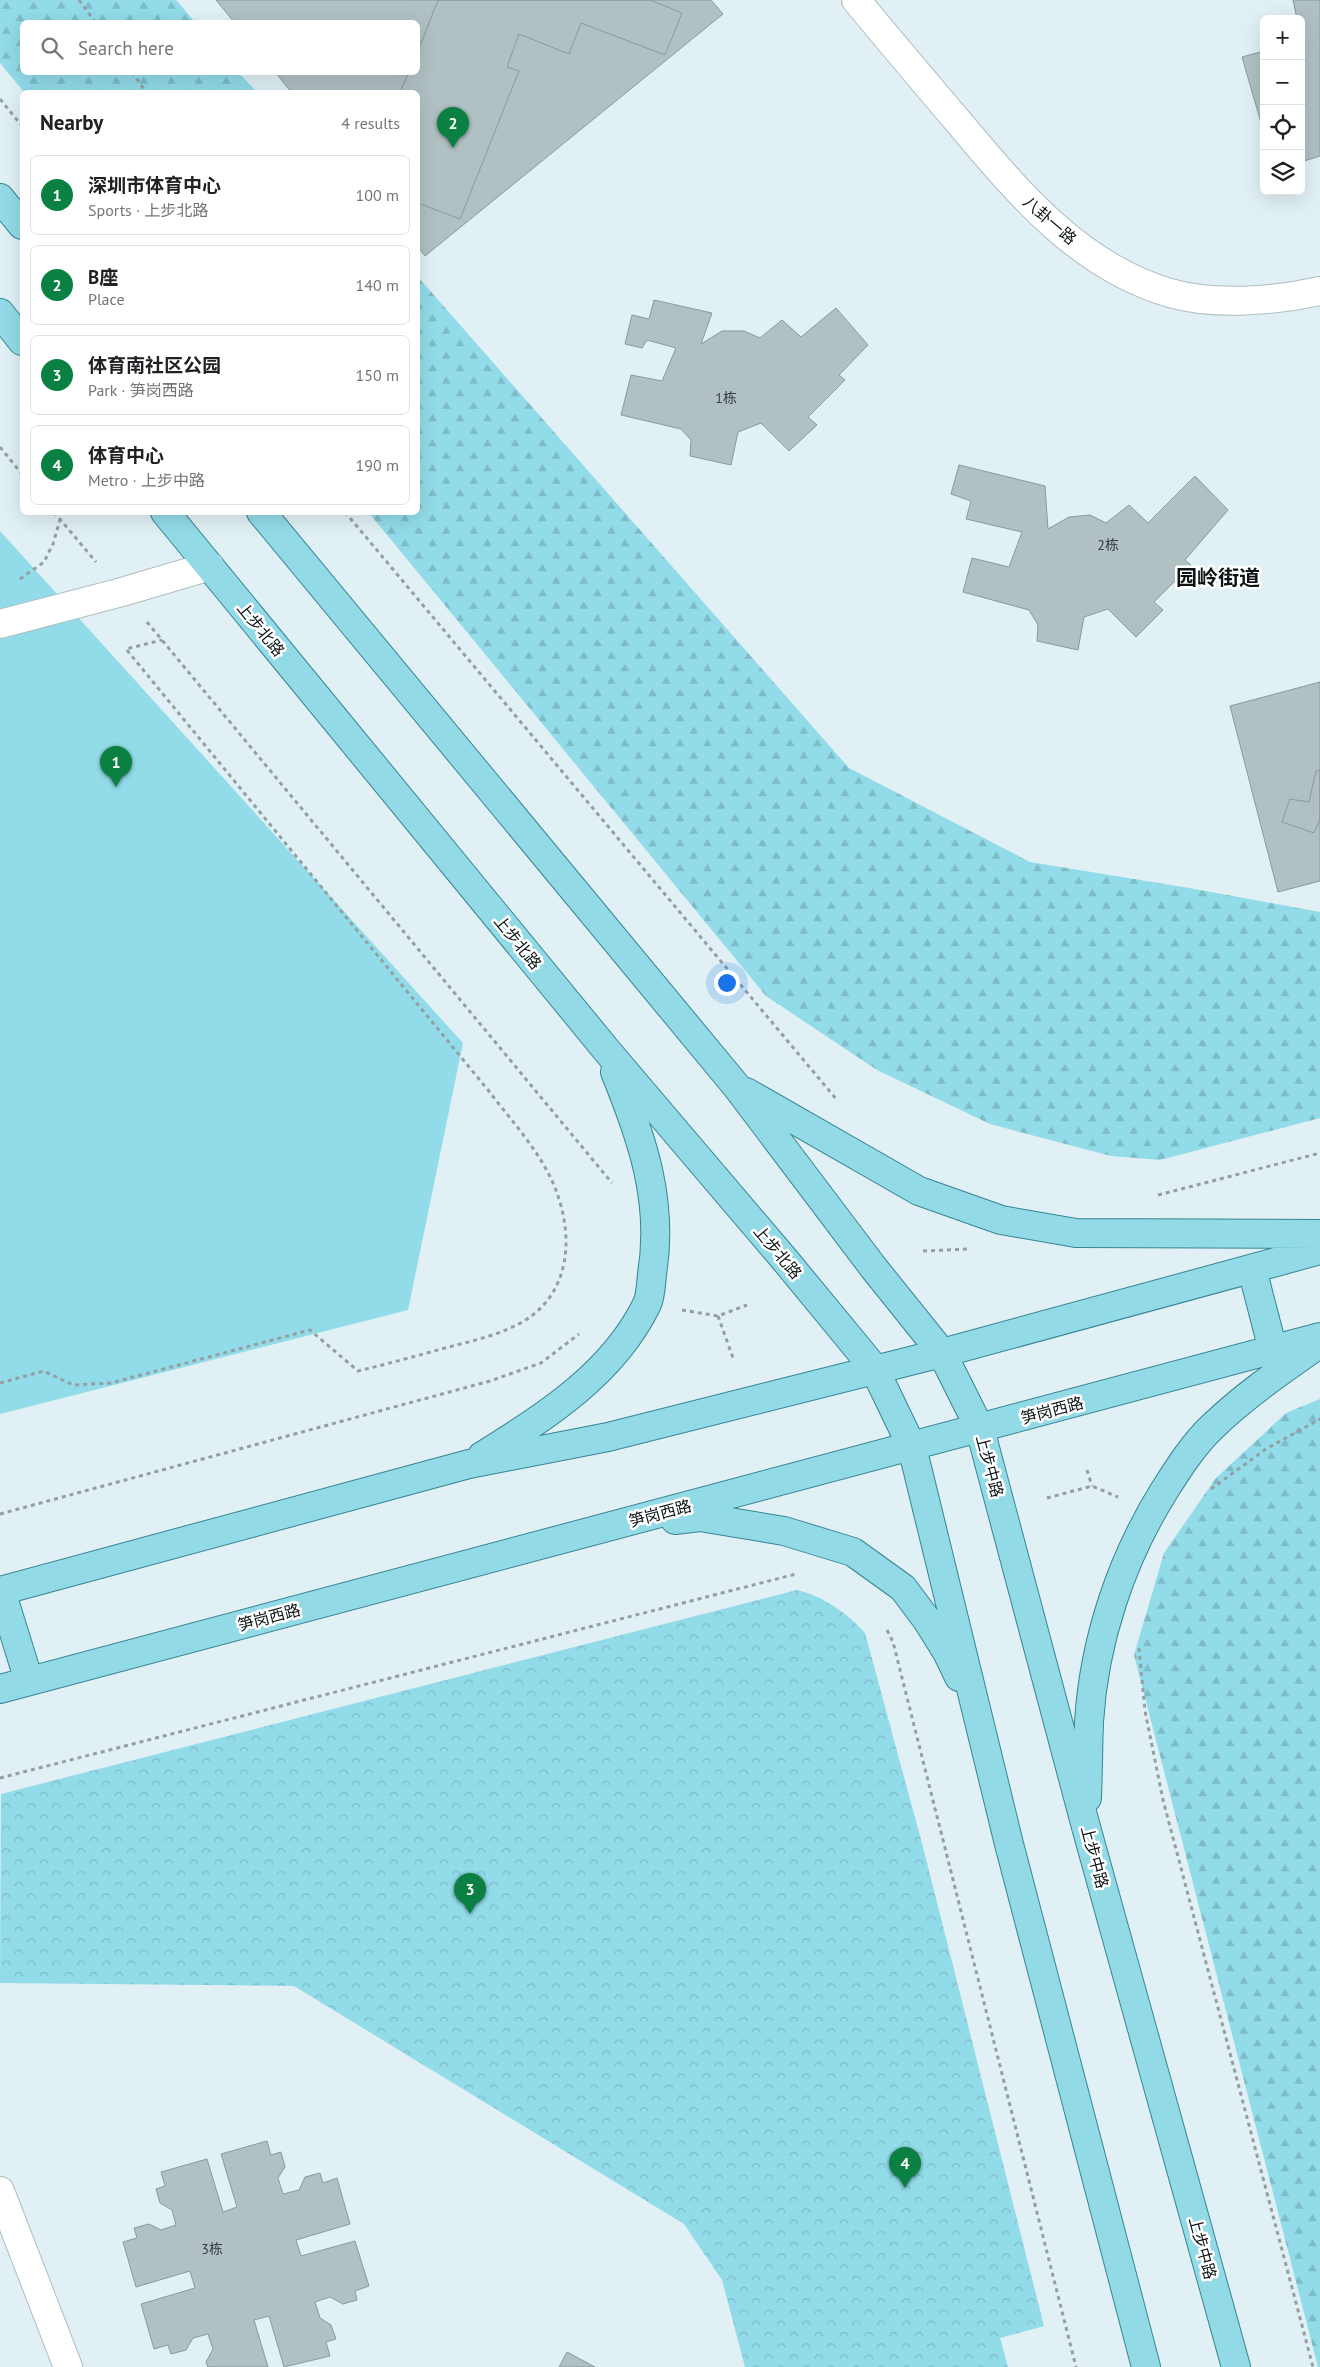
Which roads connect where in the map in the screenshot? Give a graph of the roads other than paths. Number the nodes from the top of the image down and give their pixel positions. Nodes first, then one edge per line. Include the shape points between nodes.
1 (856, 0) edge
2 (0, 198) edge
3 (20, 223) edge
4 (1320, 291) edge
5 (0, 313) edge
6 (20, 338) edge
7 (168, 515) edge
8 (263, 515) edge
9 (210, 566) junction
10 (0, 624) edge
11 (608, 1052) junction
12 (737, 1087) junction
13 (1320, 1234) edge
14 (1320, 1250) edge
15 (1252, 1269) junction
16 (1320, 1337) edge
17 (1320, 1344) edge
18 (1273, 1350) junction
19 (942, 1353) junction
20 (874, 1368) junction
21 (980, 1429) junction
22 (912, 1447) junction
23 (468, 1464) junction
24 (606, 1527) junction
25 (0, 1591) edge
26 (29, 1681) junction
27 (0, 1689) edge
28 (981, 1723) junction
29 (1086, 1827) junction
30 (0, 2191) edge
31 (68, 2367) edge
32 (1146, 2367) edge
33 (1236, 2367) edge

1 - 4 street, 八卦一路 via 1013,188 1062,234 1118,271 1170,293 1228,301 1287,298
2 - 3 main road
5 - 6 main road
7 - 9 main road, 上步北路
8 - 12 main road
9 - 10 street
9 - 11 main road, 上步北路
11 - 20 main road, 上步北路
11 - 23 main road via 631,1111 654,1196 657,1246 648,1302 622,1345 587,1382 551,1413
12 - 13 main road via 919,1191 1001,1220 1076,1233
12 - 19 main road
14 - 15 main road
15 - 18 main road
15 - 19 main road
16 - 18 main road, 笋岗西路
17 - 29 main road via 1262,1385 1211,1428 1179,1468 1130,1554 1107,1618 1097,1666 1089,1721
18 - 21 main road, 笋岗西路
19 - 20 main road
19 - 21 main road, 上步中路
20 - 22 main road
20 - 23 main road via 608,1437
21 - 22 main road, 笋岗西路
21 - 29 main road, 上步中路
22 - 24 main road, 笋岗西路
22 - 28 main road
23 - 25 main road
24 - 26 main road, 笋岗西路
24 - 28 main road via 700,1517 784,1531 853,1552 903,1588 927,1620 947,1652
25 - 26 main road
26 - 27 main road, 笋岗西路
28 - 32 main road via 1009,1844
29 - 33 main road, 上步中路
30 - 31 street

